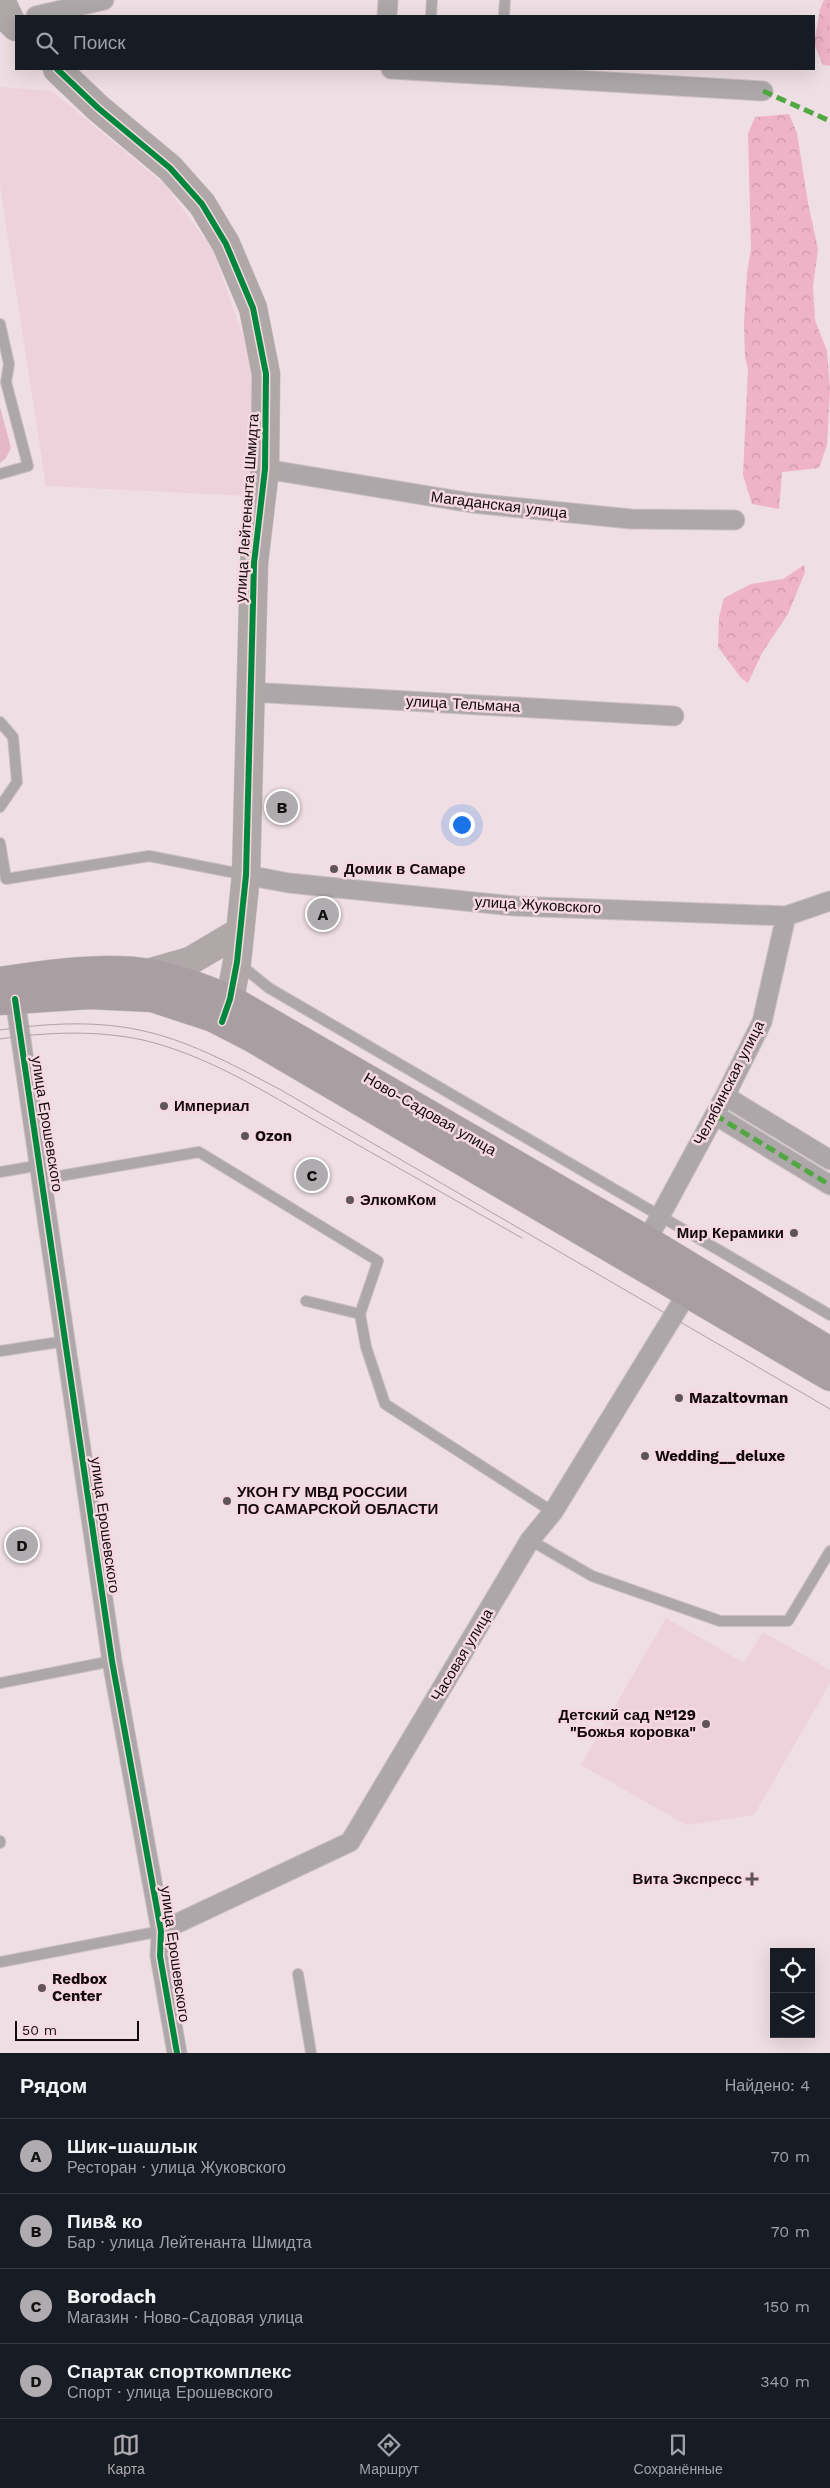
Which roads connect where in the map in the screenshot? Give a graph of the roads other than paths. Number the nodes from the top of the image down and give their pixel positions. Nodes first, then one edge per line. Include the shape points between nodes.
1 (104, 0) edge
2 (388, 0) edge
3 (432, 0) edge
4 (505, 0) edge
5 (32, 15) edge
6 (387, 15) edge
7 (431, 15) edge
8 (504, 15) edge
9 (59, 70) edge
10 (430, 70) edge
11 (501, 72) edge
12 (763, 91) dead end
13 (0, 324) edge
14 (3, 383) edge
15 (265, 469) junction
16 (0, 474) edge
17 (735, 520) dead end
18 (251, 692) junction
19 (674, 716) dead end
20 (0, 722) edge
21 (0, 807) edge
22 (0, 843) edge
23 (246, 875) junction
24 (830, 901) edge
25 (786, 916) junction
26 (239, 932) junction
27 (237, 962) junction
28 (148, 972) junction
29 (5, 994) edge
30 (226, 1011) junction
31 (725, 1096) junction
32 (715, 1115) junction
33 (830, 1160) edge
34 (0, 1172) edge
35 (42, 1172) junction
36 (830, 1185) edge
37 (653, 1229) junction
38 (688, 1292) junction
39 (306, 1301) dead end
40 (360, 1314) junction
41 (830, 1315) edge
42 (66, 1341) junction
43 (0, 1351) edge
44 (830, 1351) edge
45 (830, 1377) edge
46 (554, 1512) junction
47 (530, 1540) junction
48 (830, 1551) edge
49 (112, 1661) junction
50 (0, 1684) edge
51 (161, 1931) junction
52 (0, 1962) edge
53 (298, 1974) dead end
54 (178, 2053) edge
55 (311, 2053) edge

1 - 5 street
2 - 6 street
3 - 7 lane
4 - 8 lane
9 - 15 street, улица Лейтенанта Шмидта via 98,108 170,168 202,204 226,244 253,308 266,374
10 - 11 street
11 - 12 street
13 - 14 lane via 9,364
14 - 16 lane via 28,466
15 - 17 street, Магаданская улица via 472,504 631,520
15 - 18 street, улица Лейтенанта Шмидта via 254,563
18 - 19 street, улица Тельмана
18 - 23 street, улица Лейтенанта Шмидта
20 - 21 lane via 13,738 17,782
22 - 23 lane via 6,878 149,856
23 - 25 street, улица Жуковского via 289,883 514,906
23 - 26 street, улица Лейтенанта Шмидта
24 - 25 street, улица Жуковского
25 - 31 street, Челябинская улица via 762,1022
26 - 27 street, улица Лейтенанта Шмидта
26 - 28 street via 190,961
27 - 30 street, улица Лейтенанта Шмидта
27 - 37 lane via 269,988
28 - 29 main road, Ново-Садовая улица via 90,971
28 - 30 main road, Ново-Садовая улица via 194,984
29 - 30 main road, Ново-Садовая улица via 152,998
29 - 35 street, улица Ерошевского
30 - 37 main road, Ново-Садовая улица
30 - 38 main road, Ново-Садовая улица via 250,1037
31 - 32 street, Челябинская улица
31 - 33 street
32 - 36 street
32 - 37 street, Челябинская улица
34 - 35 lane
35 - 40 lane via 199,1152 378,1261
35 - 42 street, улица Ерошевского
37 - 41 lane
37 - 44 main road, Ново-Садовая улица
38 - 45 main road, Ново-Садовая улица
38 - 46 street, Часовая улица
39 - 40 lane
40 - 46 lane via 366,1347 385,1404
42 - 43 lane
42 - 49 street, улица Ерошевского
46 - 47 street, Часовая улица
47 - 48 lane via 592,1576 720,1621 788,1621
47 - 51 street, Часовая улица via 350,1842
49 - 50 lane
49 - 51 street, улица Ерошевского
51 - 52 lane
51 - 54 street, улица Ерошевского via 160,1956
53 - 55 lane

